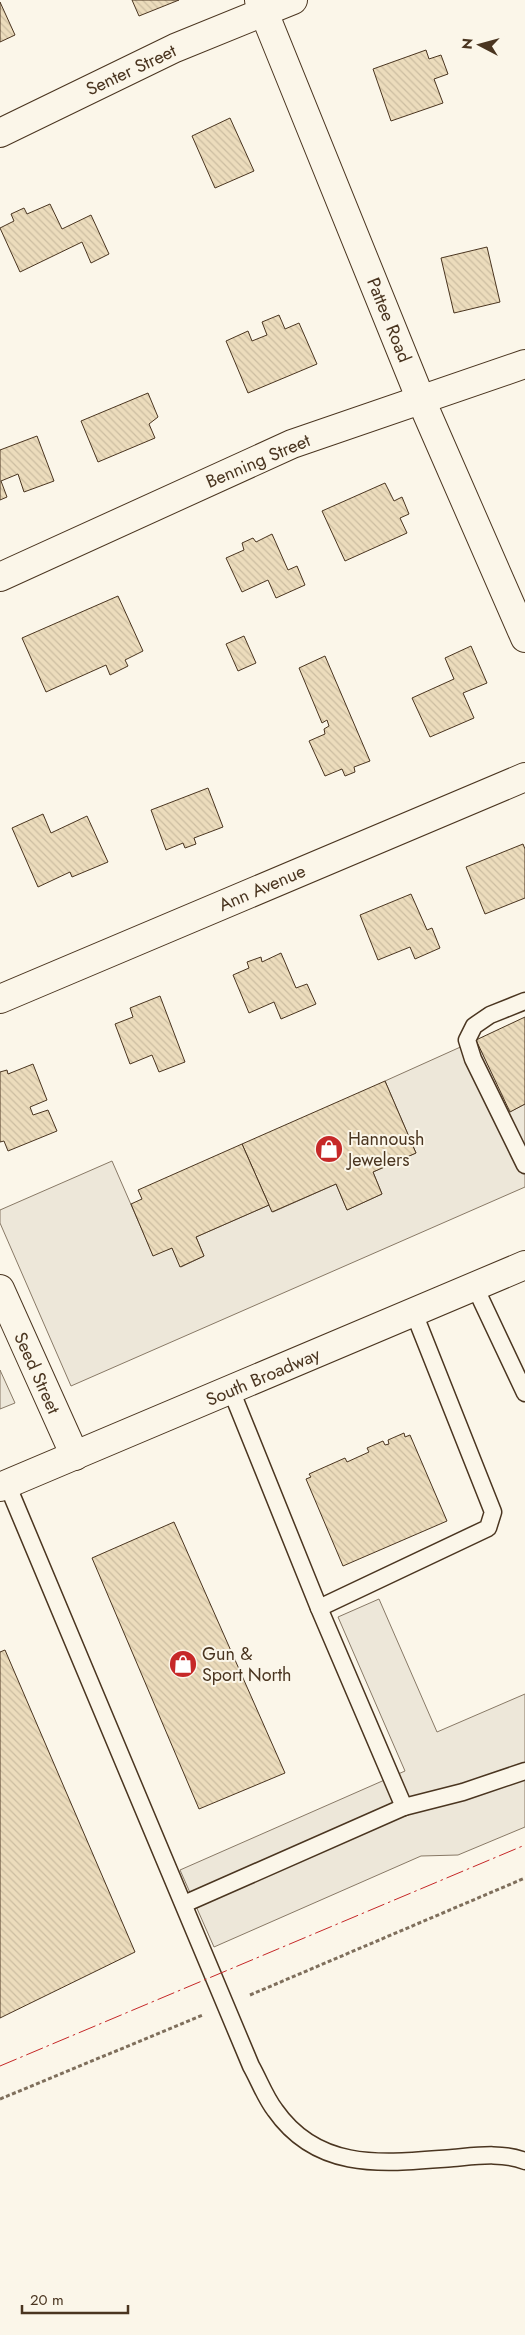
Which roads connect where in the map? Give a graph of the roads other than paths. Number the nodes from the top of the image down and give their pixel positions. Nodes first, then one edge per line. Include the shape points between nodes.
1 (293, 0) edge
2 (262, 6) edge
3 (0, 133) edge
4 (525, 364) edge
5 (422, 400) junction
6 (0, 577) edge
7 (525, 638) edge
8 (525, 777) edge
9 (0, 998) edge
10 (525, 1001) edge
11 (525, 1165) edge
12 (525, 1265) edge
13 (475, 1287) junction
14 (0, 1289) edge
15 (414, 1314) junction
16 (231, 1390) junction
17 (525, 1393) edge
18 (75, 1456) junction
19 (3, 1485) edge
20 (319, 1608) junction
21 (525, 1771) edge
22 (404, 1807) junction
23 (184, 1904) junction
24 (525, 2161) edge

1 - 2 street
2 - 3 street, Senter Street
2 - 5 street, Pattee Road
4 - 5 street, Benning Street
5 - 6 street, Benning Street via 292,444
5 - 7 street, Pattee Road
8 - 9 street, Ann Avenue
10 - 11 lane via 490,1015 474,1026 467,1040 473,1059
12 - 13 street, South Broadway
13 - 15 street, South Broadway
13 - 17 lane
14 - 18 street, Seed Street
15 - 16 street, South Broadway
15 - 20 lane via 493,1512 488,1528
16 - 18 street, South Broadway
16 - 20 lane
18 - 19 street, South Broadway
19 - 23 lane
20 - 22 lane
21 - 22 lane
22 - 23 lane
23 - 24 lane via 251,2066 275,2110 299,2136 331,2156 365,2161 402,2162 495,2155

